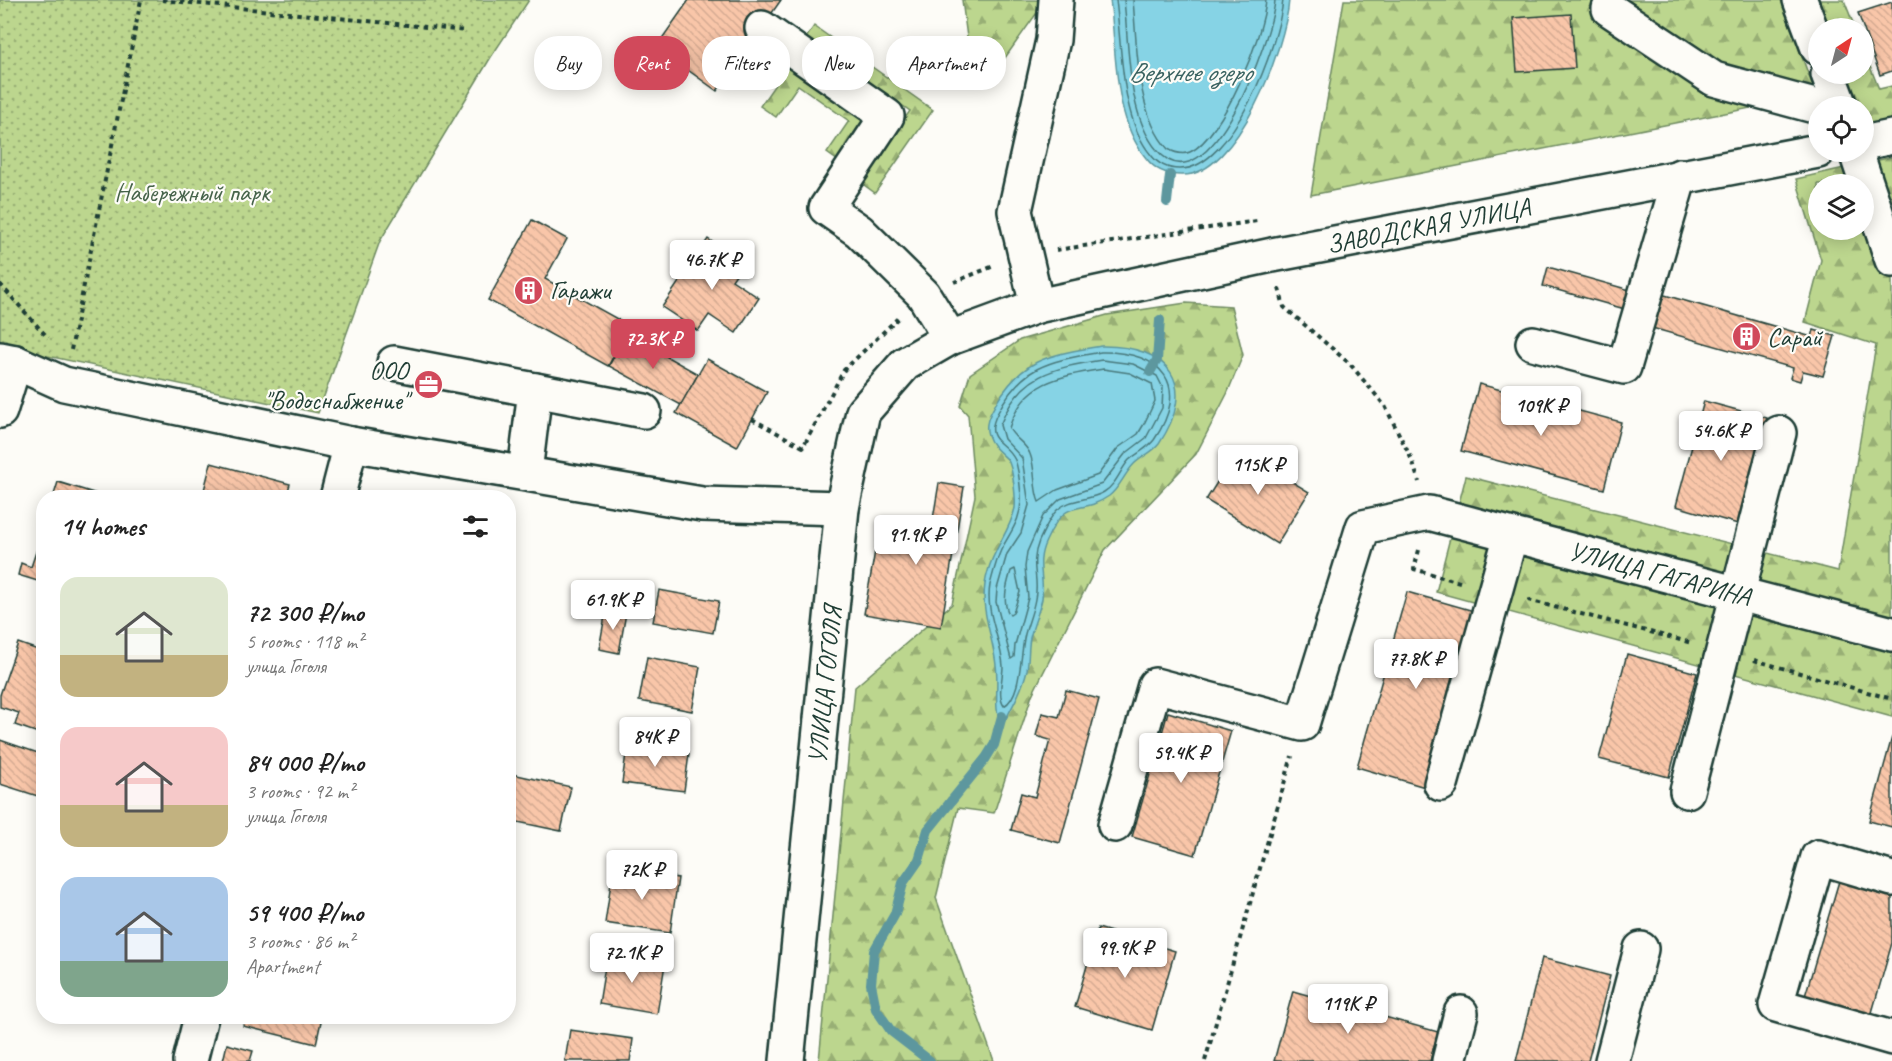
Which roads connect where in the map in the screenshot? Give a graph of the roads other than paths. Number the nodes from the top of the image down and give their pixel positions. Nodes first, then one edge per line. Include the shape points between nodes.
1 (1056, 0) edge
2 (1800, 0) edge
3 (1609, 9) dead end
4 (1808, 21) edge
5 (762, 27) dead end
6 (1808, 104) edge
7 (1892, 137) edge
8 (1874, 141) edge
9 (1808, 153) edge
10 (1859, 162) edge
11 (1680, 176) junction
12 (1892, 260) edge
13 (1037, 306) junction
14 (950, 338) junction
15 (1533, 343) dead end
16 (7, 360) edge
17 (394, 363) dead end
18 (535, 390) junction
19 (0, 411) edge
20 (644, 411) dead end
21 (1779, 433) dead end
22 (351, 444) junction
23 (525, 472) junction
24 (339, 490) edge
25 (842, 507) junction
26 (1510, 535) junction
27 (1737, 593) junction
28 (1892, 634) edge
29 (1440, 784) dead end
30 (1687, 791) dead end
31 (1115, 825) dead end
32 (1892, 879) edge
33 (1641, 949) dead end
34 (1461, 1013) dead end
35 (199, 1024) edge
36 (1892, 1038) edge
37 (190, 1061) edge
38 (787, 1061) edge
39 (1449, 1061) edge
40 (1612, 1061) edge

1 - 13 street via 1053,40 1015,211
2 - 4 street
3 - 6 street via 1714,80
5 - 14 street via 886,116 826,208 859,231 923,294
7 - 8 street
9 - 11 street, ЗАВОДСКАЯ УЛИЦА
10 - 12 street
11 - 13 street, ЗАВОДСКАЯ УЛИЦА via 1272,255
11 - 15 street via 1624,368
13 - 14 street, УЛИЦА ГОГОЛЯ
14 - 25 street, УЛИЦА ГОГОЛЯ via 905,364 864,412
16 - 19 street
16 - 22 street
17 - 18 street
18 - 20 street
18 - 23 street
21 - 27 street
22 - 23 street
22 - 24 street
23 - 25 street via 702,504
25 - 38 street, УЛИЦА ГОГОЛЯ
26 - 27 street, УЛИЦА ГАГАРИНА
26 - 29 street
26 - 31 street, УЛИЦА ГАГАРИНА via 1429,513 1363,527 1302,724 1155,685
27 - 28 street, УЛИЦА ГАГАРИНА
27 - 30 street
32 - 36 street via 1818,857 1776,1005
33 - 40 street
34 - 39 street
35 - 37 street

